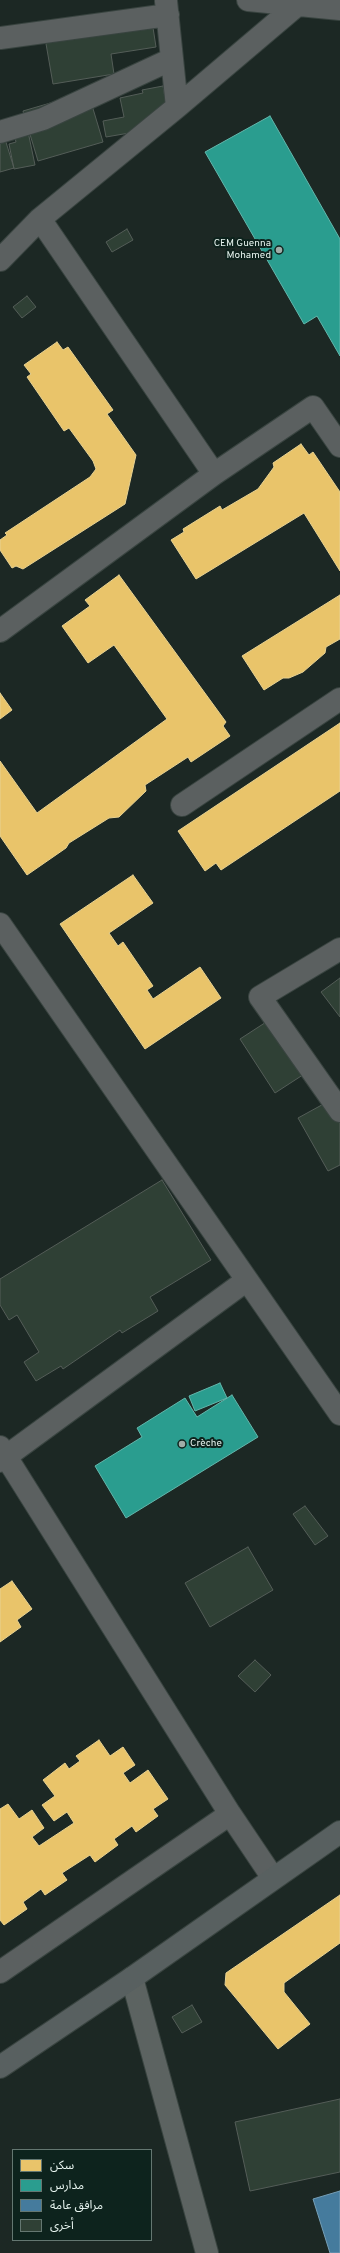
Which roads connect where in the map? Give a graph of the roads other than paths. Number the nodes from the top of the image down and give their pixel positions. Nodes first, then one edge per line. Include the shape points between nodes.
1 (248, 0) edge
2 (296, 3) edge
3 (167, 7) edge
4 (340, 9) edge
5 (0, 38) edge
6 (172, 59) junction
7 (178, 107) junction
8 (0, 132) edge
9 (40, 219) junction
10 (0, 260) edge
11 (340, 446) edge
12 (214, 474) junction
13 (0, 631) edge
14 (340, 699) edge
15 (182, 805) dead end
16 (0, 924) edge
17 (340, 949) edge
18 (340, 1111) edge
19 (247, 1280) junction
20 (340, 1414) edge
21 (2, 1455) edge
22 (230, 1814) junction
23 (340, 1832) edge
24 (273, 1878) junction
25 (0, 1972) edge
26 (132, 1978) junction
27 (0, 2067) edge
28 (207, 2253) edge

1 - 2 street
2 - 4 street
2 - 7 street
3 - 5 street
3 - 6 street
6 - 7 street
6 - 8 street via 43,119
7 - 9 street
9 - 10 street
9 - 12 street
11 - 12 street via 313,407
12 - 13 street
14 - 15 street
16 - 19 street
17 - 18 street via 260,997
19 - 20 street
19 - 21 street
21 - 22 street
22 - 24 street
22 - 25 street
23 - 24 main road
24 - 26 main road
26 - 27 main road
26 - 28 main road

